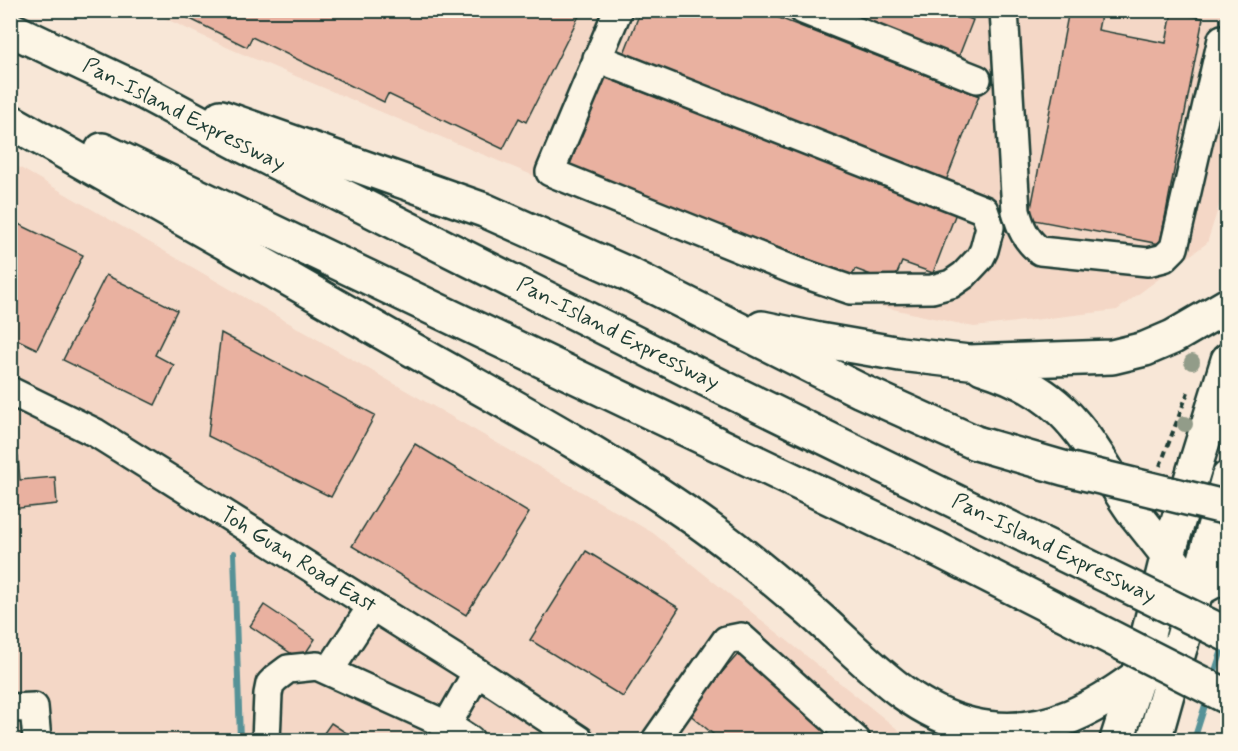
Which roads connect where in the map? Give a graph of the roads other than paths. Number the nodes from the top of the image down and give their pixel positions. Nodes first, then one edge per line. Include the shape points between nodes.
1 (618, 10) edge
2 (803, 10) edge
3 (1004, 10) edge
4 (10, 28) edge
5 (1222, 39) dead end
6 (597, 58) junction
7 (977, 79) dead end
8 (145, 93) junction
9 (10, 104) edge
10 (10, 121) edge
11 (1227, 305) edge
12 (713, 317) junction
13 (1227, 360) edge
14 (969, 362) junction
15 (10, 391) edge
16 (1227, 478) edge
17 (1227, 508) edge
18 (1168, 554) junction
19 (1227, 573) edge
20 (1195, 591) junction
21 (372, 606) junction
22 (1150, 629) junction
23 (1227, 635) edge
24 (1181, 645) junction
25 (329, 671) junction
26 (477, 672) junction
27 (1138, 675) junction
28 (1227, 697) edge
29 (10, 708) edge
30 (1164, 709) junction
31 (447, 725) junction
32 (974, 733) edge
33 (661, 738) edge
34 (37, 741) edge
35 (266, 741) edge
36 (470, 741) edge
37 (580, 741) edge
38 (856, 741) edge
39 (1117, 741) edge
40 (1154, 741) edge
41 (1180, 741) edge

1 - 6 street
2 - 7 street
3 - 5 street via 1016,211 1022,231 1040,251 1148,262 1164,258 1174,248
4 - 8 main road, Pan-Island Expressway
6 - 6 street via 984,210 990,227 980,258 964,276 932,289 851,290 550,172
8 - 12 main road via 265,131 484,210
8 - 23 main road, Pan-Island Expressway, bridge via 730,391
9 - 28 main road, bridge via 937,549
10 - 32 main road via 578,443 727,542 901,691
11 - 14 main road via 1145,350 1112,357
12 - 14 main road via 819,340
12 - 17 main road, bridge via 976,443
13 - 18 main road
14 - 18 main road via 1010,376 1062,410
15 - 21 street, Toh Guan Road East via 96,433 299,550
16 - 20 main road
18 - 20 main road
18 - 22 main road
19 - 20 main road
20 - 22 main road
20 - 24 main road
21 - 25 street
21 - 26 street, Toh Guan Road East
22 - 27 main road
24 - 27 main road
24 - 30 main road
25 - 31 street
25 - 35 street via 301,666 288,669 270,684
26 - 31 street
26 - 37 street, Toh Guan Road East
27 - 30 main road
27 - 32 main road via 1099,703 1063,720 1036,727
27 - 39 main road
29 - 34 street via 34,706
30 - 40 main road
30 - 41 main road
31 - 36 street
33 - 38 street via 726,640 741,637

